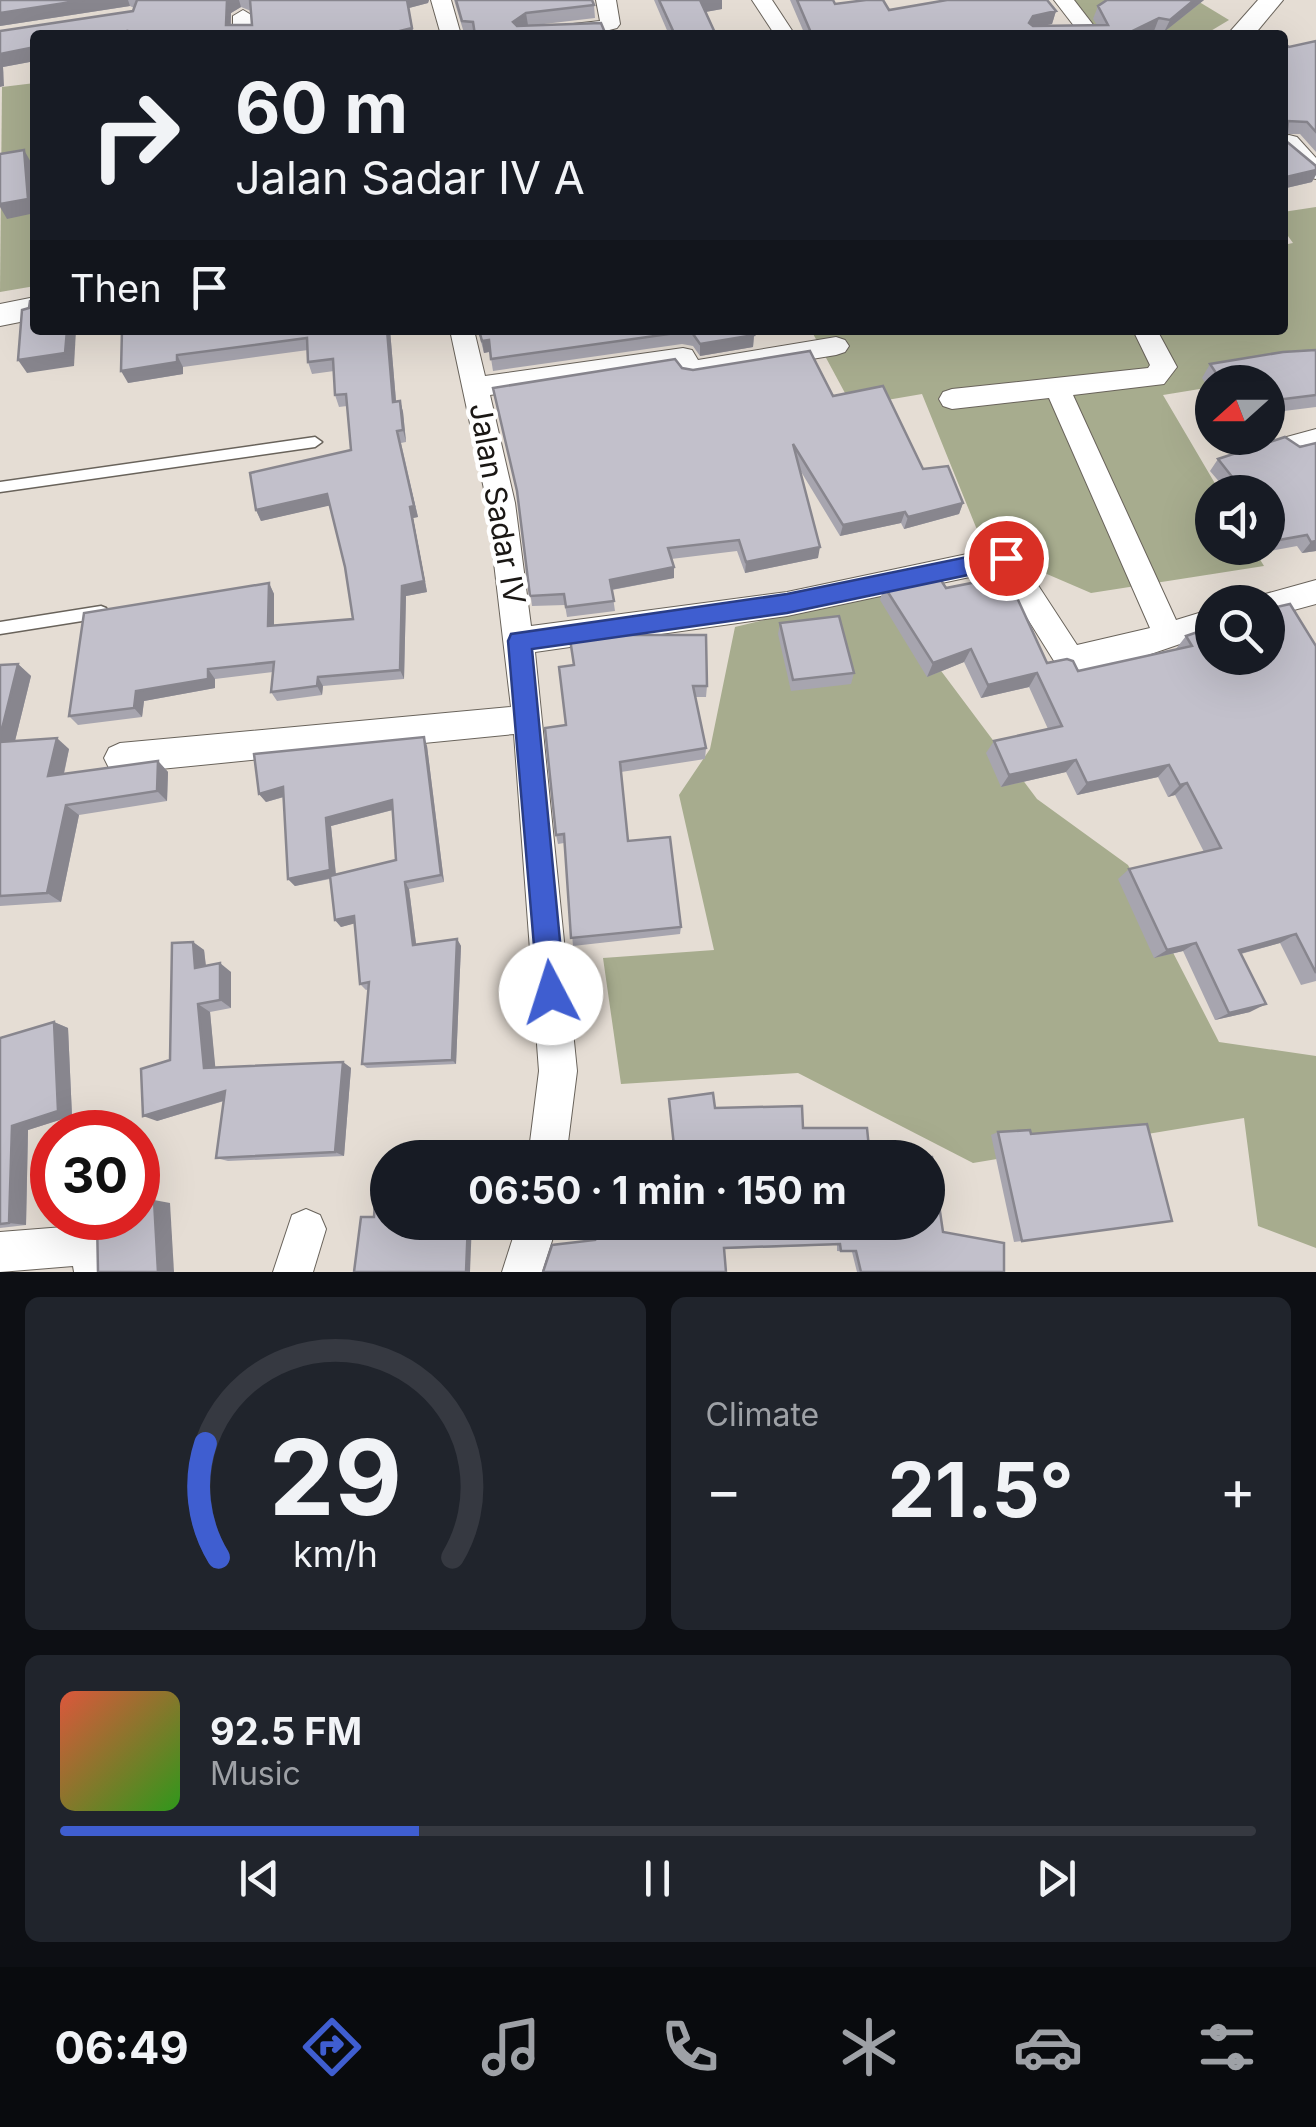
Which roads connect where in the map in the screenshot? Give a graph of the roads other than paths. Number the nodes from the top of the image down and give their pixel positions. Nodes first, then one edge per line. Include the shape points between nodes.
1 (441, 0) edge
2 (606, 0) edge
3 (762, 0) edge
4 (1064, 0) edge
5 (1271, 0) edge
6 (449, 30) edge
7 (603, 30) edge
8 (782, 30) edge
9 (1086, 30) edge
10 (1244, 30) edge
11 (1288, 142) edge
12 (1316, 172) edge
13 (30, 309) edge
14 (0, 315) edge
15 (463, 335) edge
16 (1147, 335) edge
17 (836, 346) dead end
18 (476, 387) junction
19 (1057, 388) junction
20 (952, 399) dead end
21 (316, 442) dead end
22 (0, 486) edge
23 (1316, 592) edge
24 (1285, 600) edge
25 (115, 610) edge
26 (1195, 626) edge
27 (0, 628) edge
28 (1168, 634) junction
29 (520, 641) junction
30 (528, 719) junction
31 (120, 758) dead end
32 (549, 1140) edge
33 (306, 1229) dead end
34 (532, 1240) edge
35 (0, 1252) edge
36 (94, 1272) edge
37 (293, 1272) edge
38 (522, 1272) edge

1 - 6 street
2 - 7 street via 612,18
3 - 8 street
4 - 9 street
5 - 10 street
11 - 12 street
13 - 14 street
15 - 18 street, Jalan Sadar IV
16 - 19 street via 1164,367 1155,378
17 - 18 street via 692,370 684,357
18 - 29 street, Jalan Sadar IV
19 - 20 street
19 - 28 street
21 - 22 lane
23 - 24 street
25 - 27 lane
26 - 28 street
28 - 29 street via 1070,660 1006,558 770,606
29 - 30 street, Jalan Sadar IV
30 - 31 street
30 - 32 street, Jalan Sadar IV via 558,1071
33 - 37 street
34 - 38 street
35 - 36 street via 89,1245

